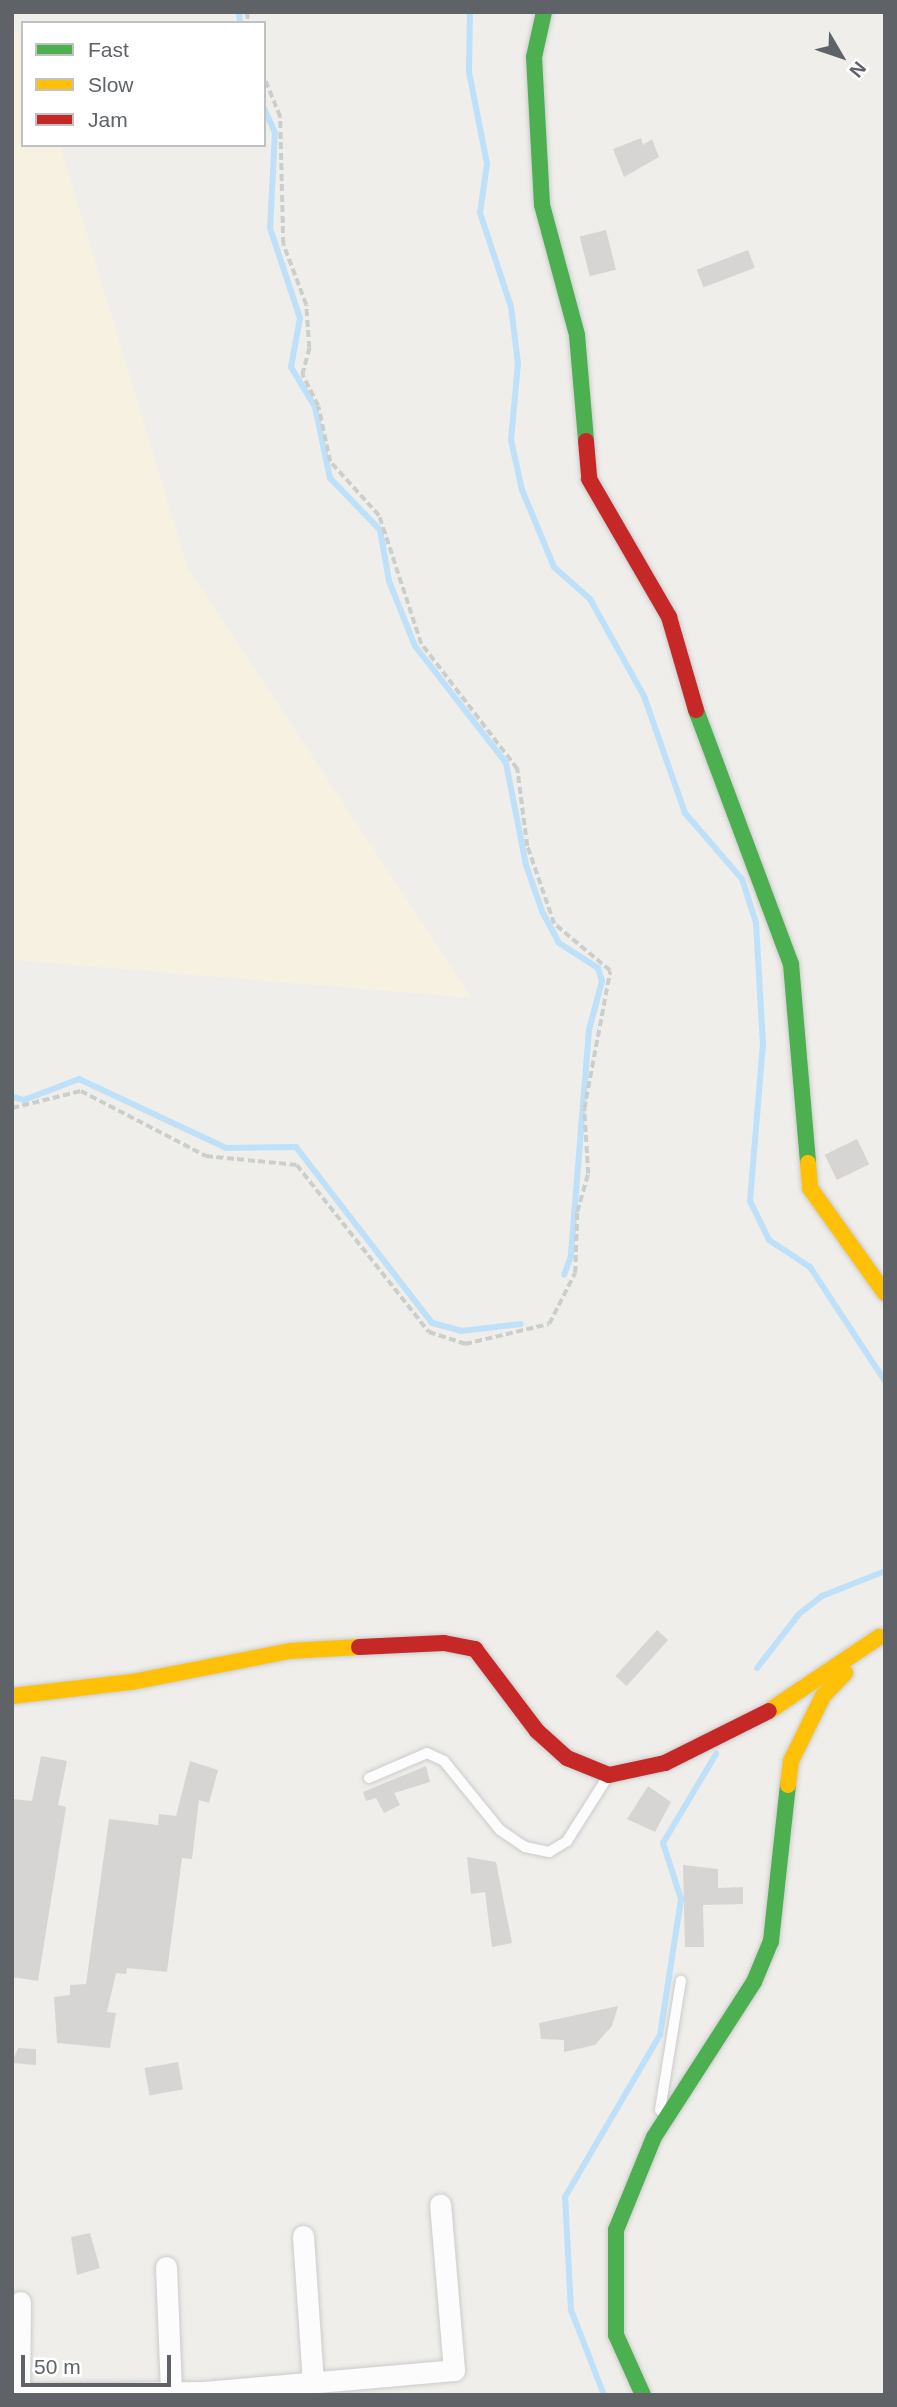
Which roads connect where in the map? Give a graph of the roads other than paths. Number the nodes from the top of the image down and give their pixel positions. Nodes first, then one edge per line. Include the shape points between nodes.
1 (544, 12) edge
2 (885, 1293) edge
3 (882, 1635) edge
4 (12, 1696) edge
5 (609, 1774) junction
6 (369, 1778) dead end
7 (681, 1981) dead end
8 (654, 2137) junction
9 (440, 2205) dead end
10 (303, 2236) dead end
11 (166, 2267) dead end
12 (20, 2302) dead end
13 (313, 2382) junction
14 (171, 2392) junction
15 (12, 2394) edge
16 (19, 2394) edge
17 (643, 2395) edge

1 - 2 street via 534,57 542,205 577,335 589,479 669,617 702,729 792,964 810,1188
3 - 5 street via 742,1730 665,1763
3 - 8 street via 823,1696 791,1761 771,1941 754,1982
4 - 5 street via 132,1682 290,1651 444,1643 475,1649 537,1731 567,1758
5 - 6 lane via 574,1833 550,1852 525,1847 500,1830 444,1760 427,1753
7 - 8 lane
8 - 17 street via 616,2230 616,2334
9 - 13 street via 454,2370
10 - 13 street
11 - 14 street
12 - 16 street
13 - 14 street
14 - 16 street
15 - 16 street

